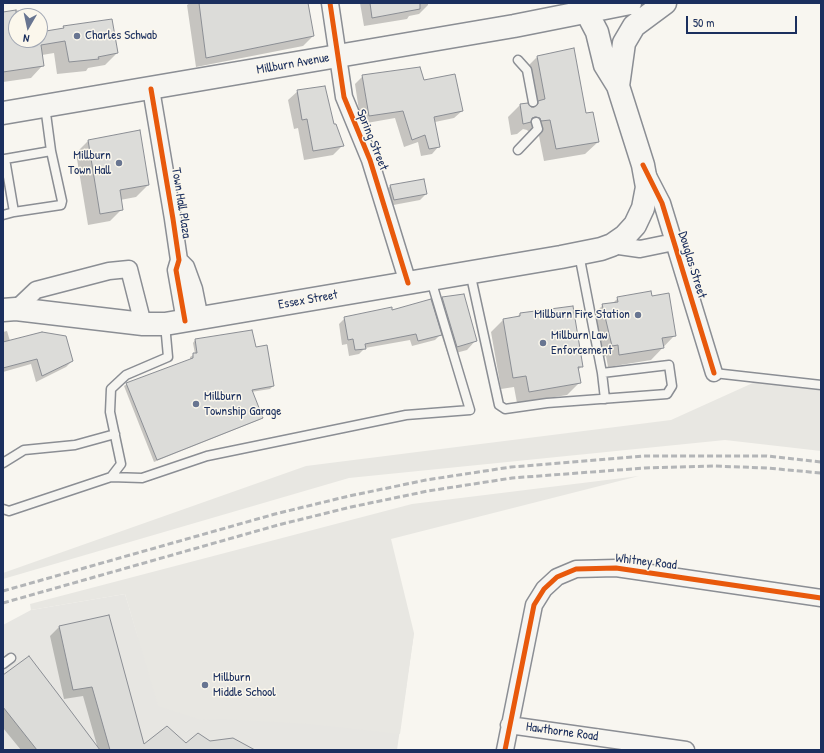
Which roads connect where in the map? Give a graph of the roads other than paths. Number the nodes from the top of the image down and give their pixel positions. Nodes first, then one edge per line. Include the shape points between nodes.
1 (330, 3) edge
2 (630, 3) edge
3 (666, 3) edge
4 (586, 11) junction
5 (338, 56) junction
6 (518, 60) dead end
7 (618, 86) junction
8 (151, 89) junction
9 (533, 102) dead end
10 (45, 106) junction
11 (3, 113) edge
12 (536, 122) dead end
13 (518, 150) dead end
14 (51, 151) junction
15 (643, 165) junction
16 (14, 212) junction
17 (3, 214) edge
18 (674, 242) junction
19 (612, 245) junction
20 (579, 253) junction
21 (470, 272) junction
22 (430, 279) junction
23 (408, 282) junction
24 (9, 310) edge
25 (183, 321) junction
26 (143, 324) junction
27 (602, 373) junction
28 (714, 373) joint
29 (821, 385) edge
30 (604, 399) junction
31 (115, 434) junction
32 (3, 463) edge
33 (112, 477) junction
34 (3, 510) edge
35 (821, 598) edge
36 (11, 658) dead end
37 (3, 664) edge
38 (509, 725) junction
39 (505, 750) edge
40 (686, 750) edge

1 - 5 street, Spring Street
2 - 4 main road, Millburn Avenue
3 - 7 main road, Douglas Street via 643,18 628,35 622,52
4 - 5 main road, Millburn Avenue
4 - 7 main road via 597,32 605,65
5 - 8 main road, Millburn Avenue
5 - 23 street, Spring Street via 344,97 370,160
6 - 9 lane via 527,70
7 - 15 main road, Douglas Street
8 - 10 main road, Millburn Avenue
8 - 25 street, Town Hall Plaza via 179,260 176,270
10 - 11 main road, Millburn Avenue
10 - 14 lane
12 - 13 lane via 538,129
14 - 16 lane via 5,159
14 - 16 lane via 62,201 60,205
15 - 18 street, Douglas Street via 662,204
15 - 19 main road, Essex Street via 647,187 643,208 635,225
16 - 17 lane
18 - 19 street, Essex Street via 640,249
18 - 28 street, Douglas Street
19 - 20 main road, Essex Street
20 - 21 main road, Essex Street
20 - 27 lane
21 - 22 main road, Essex Street
21 - 30 lane via 499,405 505,409
22 - 23 main road, Essex Street
22 - 33 lane via 470,410 406,415 207,456 142,478
23 - 25 main road, Essex Street
24 - 26 main road, Essex Street
24 - 26 street via 36,290 109,271 129,269
25 - 26 main road, Essex Street
25 - 31 lane via 168,357 126,375 112,389 110,412
27 - 30 lane
27 - 30 lane via 669,365 672,386 667,394
28 - 29 lane
31 - 32 lane via 75,445 24,450
31 - 33 lane via 121,464
33 - 34 lane via 9,511
35 - 38 street, Whitney Road via 616,568 576,570 557,577 544,589 534,605
36 - 37 lane
38 - 39 street, Whitney Road
38 - 40 street, Hawthorne Road

